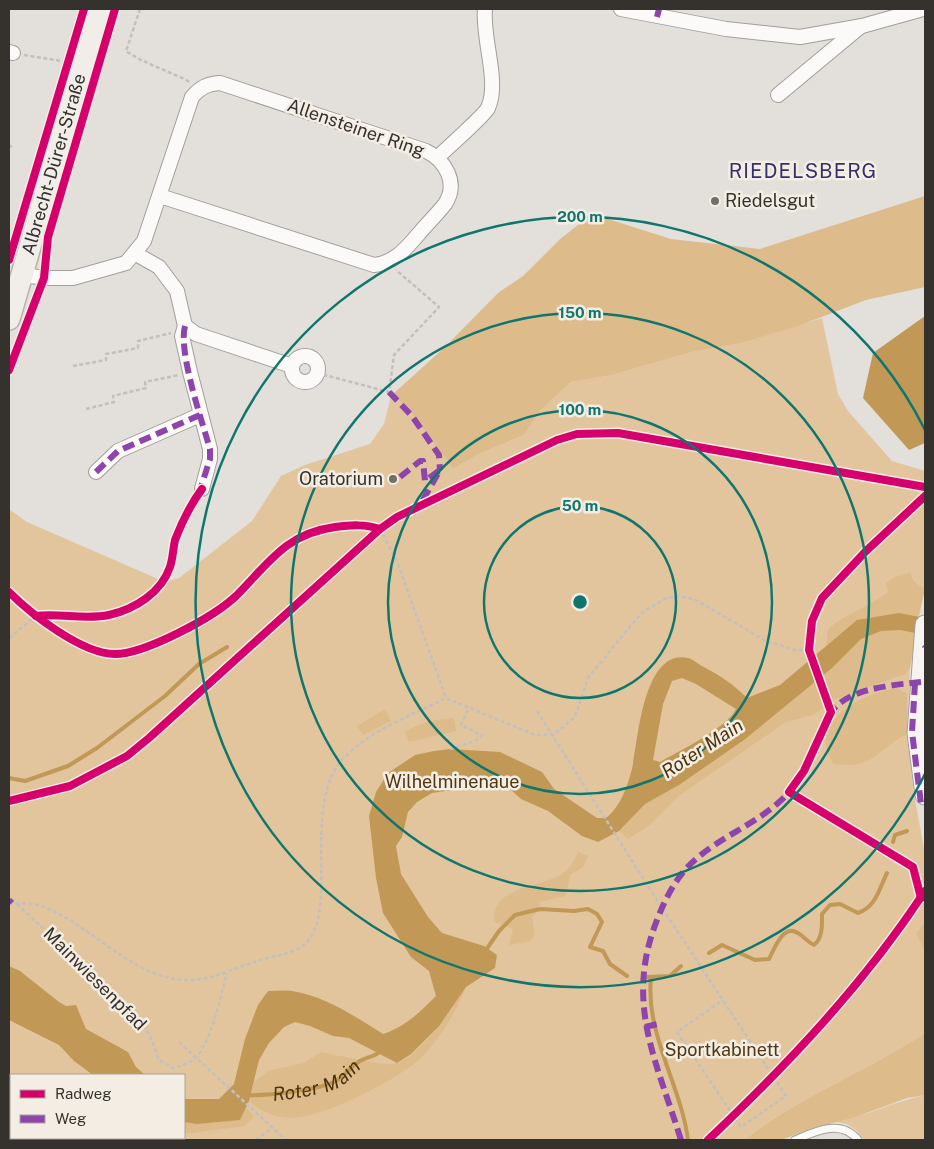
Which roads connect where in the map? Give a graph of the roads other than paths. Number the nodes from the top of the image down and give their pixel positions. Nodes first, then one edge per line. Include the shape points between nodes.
1 (99, 9) edge
2 (485, 9) edge
3 (621, 9) edge
4 (923, 9) edge
5 (658, 13) edge
6 (862, 26) junction
7 (778, 94) dead end
8 (438, 157) junction
9 (160, 196) junction
10 (136, 254) junction
11 (22, 275) junction
12 (9, 319) edge
13 (184, 328) junction
14 (292, 366) junction
15 (200, 415) junction
16 (96, 472) dead end
17 (202, 489) dead end
18 (925, 625) edge
19 (925, 795) edge
20 (795, 1140) edge
21 (858, 1140) edge

1 - 11 main road, Albrecht-Dürer-Straße
2 - 8 street via 492,85 487,108
3 - 5 street
4 - 6 street
5 - 6 street via 726,29 800,37
6 - 7 street
8 - 9 street, Allensteiner Ring via 220,83 209,84 192,97
8 - 9 street, Allensteiner Ring via 449,174 451,189 446,203 398,256 374,265
9 - 10 street
10 - 11 street via 126,264 73,278
10 - 13 street via 166,274 176,291
11 - 12 main road, Albrecht-Dürer-Straße
13 - 14 street
13 - 15 street via 182,336
14 - 14 street via 297,358 308,356 317,363 317,373 311,380 299,381
15 - 16 street via 118,451
15 - 17 street via 210,459
18 - 19 street via 918,732
20 - 21 lane via 835,1128 846,1129

